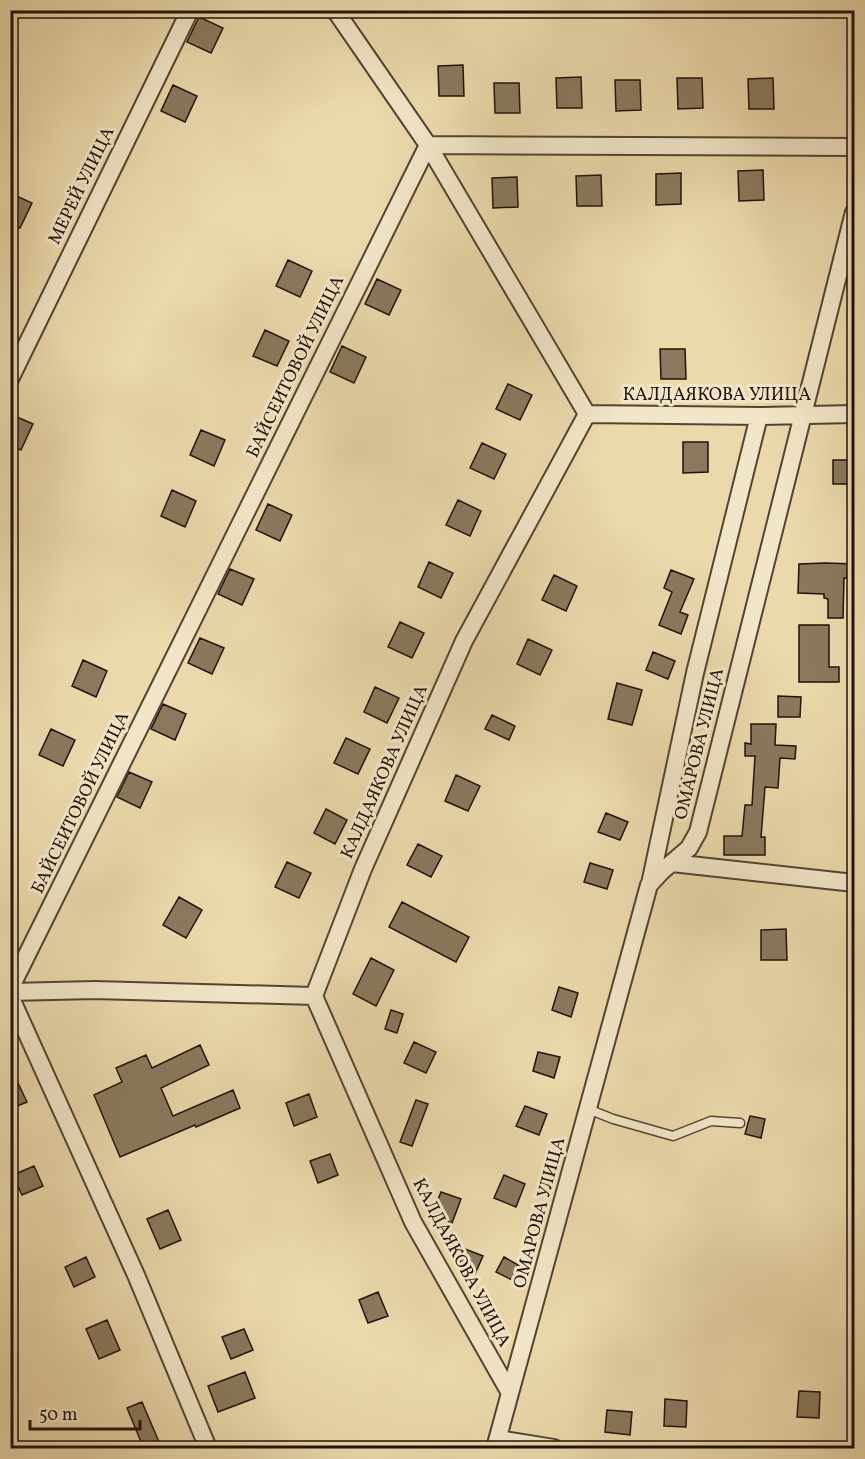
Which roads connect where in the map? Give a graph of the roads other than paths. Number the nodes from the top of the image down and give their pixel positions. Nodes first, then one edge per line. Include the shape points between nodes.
1 (190, 10) edge
2 (335, 10) edge
3 (428, 145) junction
4 (855, 147) edge
5 (855, 212) edge
6 (10, 379) edge
7 (587, 414) junction
8 (804, 414) junction
9 (855, 414) edge
10 (759, 416) junction
11 (672, 864) junction
12 (855, 883) edge
13 (649, 885) junction
14 (10, 992) edge
15 (314, 996) junction
16 (588, 1109) junction
17 (740, 1123) dead end
18 (510, 1393) junction
19 (496, 1444) edge
20 (208, 1449) edge
21 (554, 1449) edge

1 - 6 street, МЕРЕЙ УЛИЦА
2 - 3 street
3 - 4 street
3 - 7 street
3 - 14 street, БАЙСЕИТОВОЙ УЛИЦА
5 - 8 street, ОМАРОВА УЛИЦА
7 - 10 street, КАЛДАЯКОВА УЛИЦА
7 - 15 street, КАЛДАЯКОВА УЛИЦА via 464,641 363,869
8 - 9 street, КАЛДАЯКОВА УЛИЦА
8 - 10 street, КАЛДАЯКОВА УЛИЦА
8 - 11 street, ОМАРОВА УЛИЦА via 698,832 689,849
10 - 13 street via 695,673
11 - 12 street
11 - 13 street, ОМАРОВА УЛИЦА
13 - 16 street, ОМАРОВА УЛИЦА
14 - 15 street via 95,990
14 - 20 street via 136,1275
15 - 18 street, КАЛДАЯКОВА УЛИЦА via 413,1222
16 - 17 lane via 673,1136 711,1121
16 - 18 street, ОМАРОВА УЛИЦА
18 - 19 street, ОМАРОВА УЛИЦА
19 - 21 street, ОМАРОВА УЛИЦА

